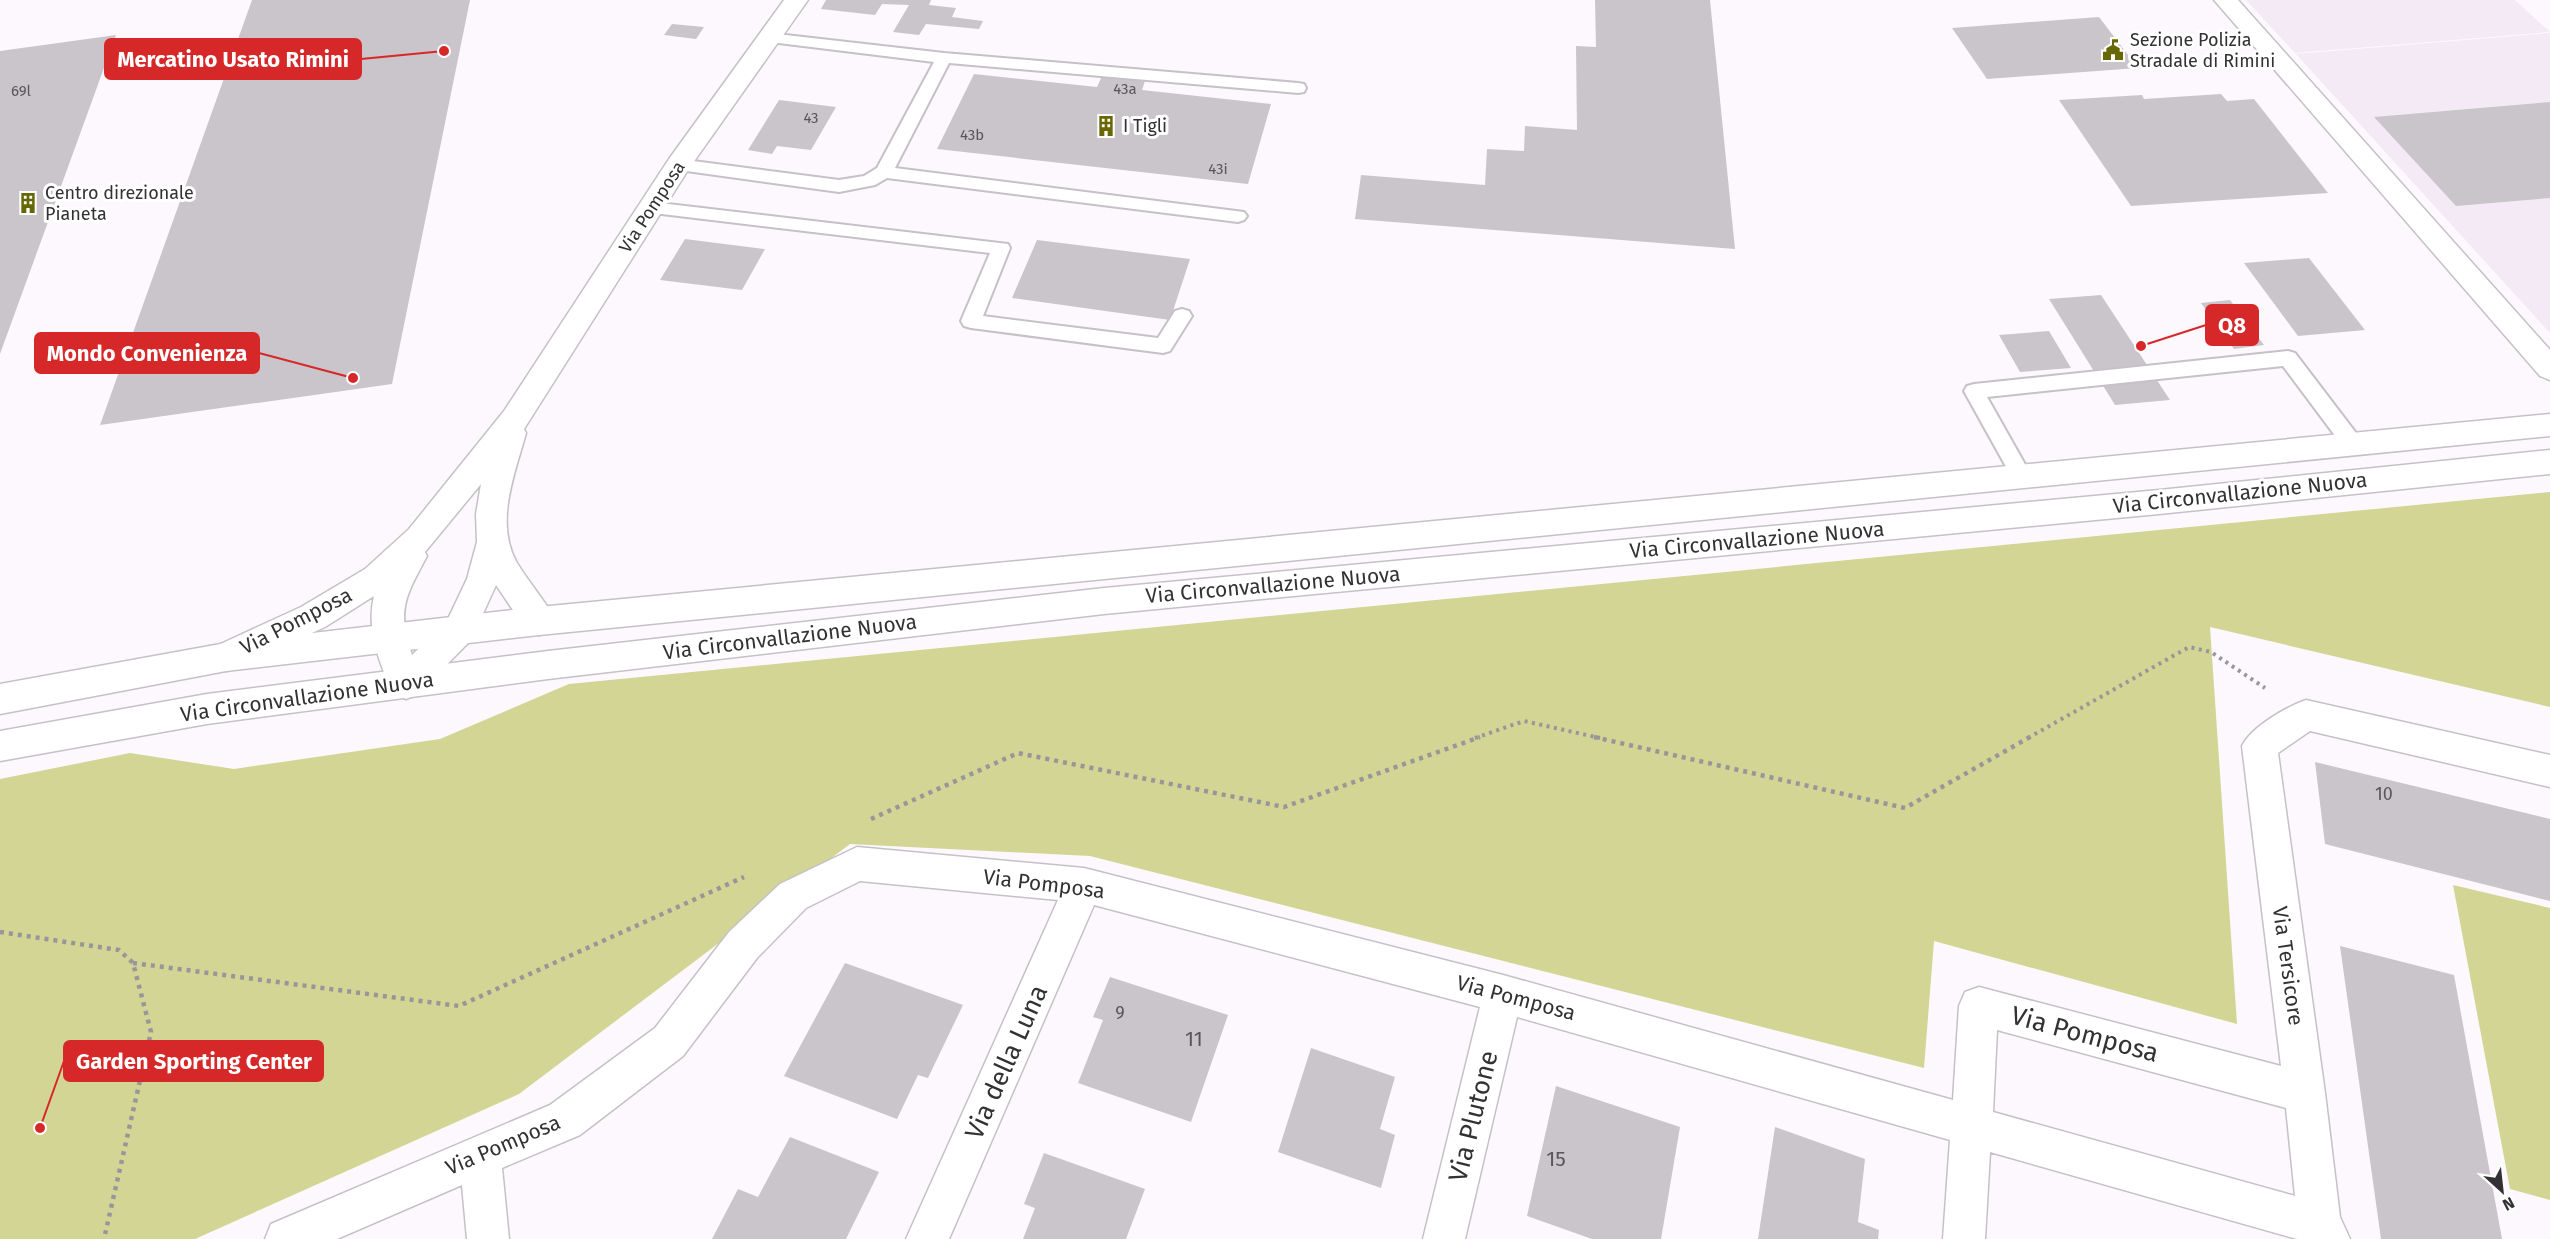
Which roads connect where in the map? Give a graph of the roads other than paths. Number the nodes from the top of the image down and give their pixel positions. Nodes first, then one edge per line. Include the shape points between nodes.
1 (796, 0) edge
2 (2226, 0) edge
3 (768, 38) junction
4 (944, 58) junction
5 (1298, 88) dead end
6 (678, 165) junction
7 (884, 172) junction
8 (651, 208) junction
9 (1238, 216) dead end
10 (1182, 316) dead end
11 (2550, 369) edge
12 (515, 419) junction
13 (2550, 425) edge
14 (2352, 443) junction
15 (2550, 462) edge
16 (2021, 475) junction
17 (420, 538) junction
18 (493, 543) junction
19 (539, 621) junction
20 (459, 630) junction
21 (389, 638) junction
22 (226, 657) junction
23 (406, 684) junction
24 (0, 699) edge
25 (0, 746) edge
26 (2550, 771) edge
27 (1084, 885) junction
28 (1503, 994) junction
29 (2305, 1093) junction
30 (1970, 1124) junction
31 (480, 1155) junction
32 (2324, 1231) edge
33 (286, 1239) edge
34 (488, 1239) edge
35 (927, 1239) edge
36 (1444, 1239) edge
37 (1964, 1239) edge

1 - 3 street, Via Pomposa
2 - 11 street
3 - 4 lane
3 - 6 street, Via Pomposa
4 - 5 lane
4 - 7 lane
6 - 7 lane via 839,186 869,181
6 - 8 street, Via Pomposa
7 - 9 lane
8 - 10 lane via 1001,248 971,321 1163,346
8 - 12 street, Via Pomposa
12 - 17 street, Via Pomposa
12 - 18 street, Via Pomposa via 492,502
13 - 14 street, Via Circonvallazione Nuova
14 - 16 street, Via Circonvallazione Nuova
14 - 16 lane via 2288,358 1974,391
15 - 23 street, Via Circonvallazione Nuova via 1104,601
16 - 19 street, Via Circonvallazione Nuova
17 - 21 street, Via Pomposa via 391,592 386,621
17 - 22 street, Via Pomposa via 376,578 313,617
18 - 19 street, Via Pomposa via 506,572
18 - 20 street, Via Pomposa via 483,579
19 - 20 street, Via Circonvallazione Nuova
20 - 21 street, Via Circonvallazione Nuova
20 - 23 street, Via Pomposa
21 - 22 street, Via Circonvallazione Nuova
21 - 23 street, Via Pomposa
22 - 24 street, Via Circonvallazione Nuova
23 - 25 street, Via Circonvallazione Nuova via 207,709
26 - 29 street, Via Tersicore via 2306,715 2260,746
27 - 28 street, Via Pomposa
27 - 31 street, Via Pomposa via 857,864 793,896 743,945 669,1041 565,1120
27 - 35 street, Via della Luna
28 - 30 street, Via Pomposa
28 - 36 street, Via Plutone
29 - 30 street, Via Pomposa via 1979,1006
29 - 32 street, Via Tersicore
30 - 32 street, Via Pomposa
30 - 37 street
31 - 33 street, Via Pomposa
31 - 34 street

